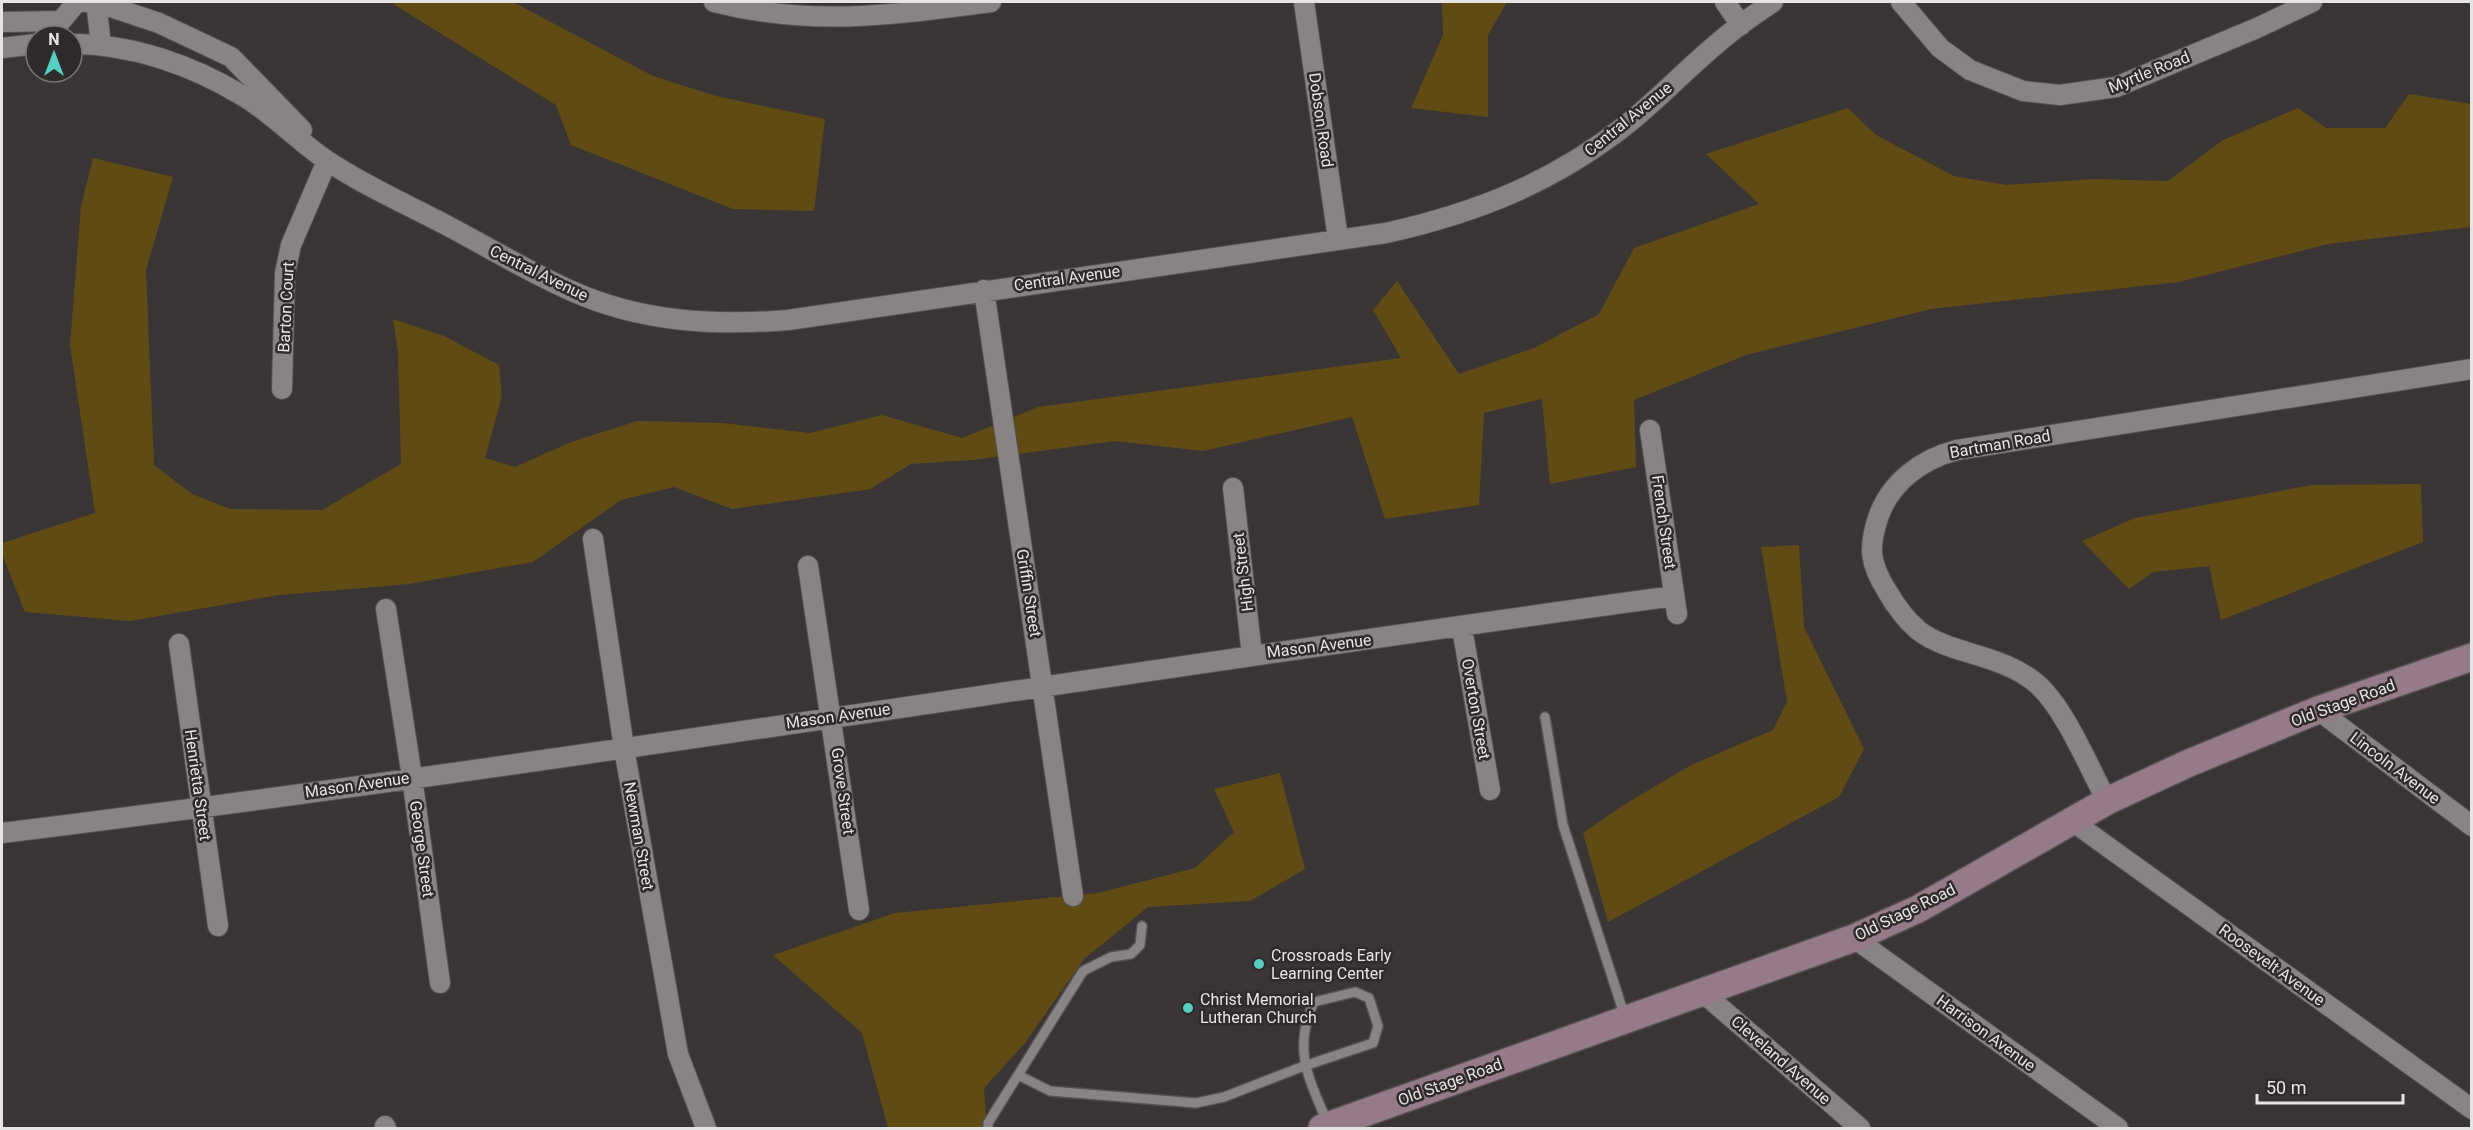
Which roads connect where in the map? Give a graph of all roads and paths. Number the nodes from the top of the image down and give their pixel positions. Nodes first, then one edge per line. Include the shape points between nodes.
1 (85, 2) edge
2 (714, 2) edge
3 (991, 2) edge
4 (1304, 2) edge
5 (1725, 2) edge
6 (1773, 2) edge
7 (1901, 2) edge
8 (2312, 2) edge
9 (2, 22) edge
10 (1741, 25) junction
11 (84, 44) edge
12 (101, 44) junction
13 (24, 45) edge
14 (2, 48) edge
15 (327, 161) junction
16 (1338, 238) junction
17 (984, 291) junction
18 (2472, 369) edge
19 (282, 389) dead end
20 (1650, 430) dead end
21 (1233, 488) dead end
22 (593, 539) dead end
23 (808, 566) dead end
24 (1676, 605) joint
25 (386, 609) dead end
26 (1462, 628) junction
27 (179, 644) dead end
28 (1252, 655) junction
29 (2472, 657) edge
30 (1043, 685) junction
31 (2318, 710) junction
32 (1545, 717) dead end
33 (832, 718) junction
34 (624, 748) junction
35 (412, 777) junction
36 (1490, 790) dead end
37 (2107, 801) junction
38 (200, 808) junction
39 (2072, 821) junction
40 (2472, 826) edge
41 (2, 833) edge
42 (1073, 896) dead end
43 (859, 910) dead end
44 (218, 926) dead end
45 (1142, 926) dead end
46 (1854, 938) junction
47 (440, 983) dead end
48 (1702, 992) junction
49 (1626, 1019) junction
50 (1304, 1066) junction
51 (1018, 1075) junction
52 (2472, 1109) edge
53 (1325, 1127) edge
54 (706, 1128) edge
55 (988, 1128) edge
56 (1860, 1128) edge
57 (2118, 1128) edge

1 - 9 street via 61,21
1 - 12 street
1 - 15 street, Central Avenue via 159,22 231,57 294,120
2 - 3 street via 745,10 839,19
4 - 16 street, Dobson Road
5 - 10 street
6 - 10 street, Central Avenue
7 - 8 street, Myrtle Road via 1940,48 1970,70 2023,91 2060,95 2116,87
10 - 16 street, Central Avenue via 1626,124 1584,156 1537,183 1489,205 1438,221 1386,233
11 - 12 street, Central Avenue
12 - 15 street, Central Avenue via 178,62 244,96
13 - 14 street
15 - 17 street, Central Avenue via 547,280 617,308 659,317 745,323 788,320
15 - 19 street, Barton Court via 291,245 285,273
16 - 17 street, Central Avenue
17 - 30 street, Griffin Street
18 - 37 street, Bartman Road via 1957,450 1924,463 1891,492 1873,533 1871,558 1902,613 1919,631 2017,669 2036,683 2063,720
20 - 24 street, French Street
21 - 28 street, High Street
22 - 34 street, Newman Street
23 - 33 street, Grove Street
24 - 26 street, Mason Avenue
25 - 35 street, George Street
26 - 28 street, Mason Avenue
26 - 36 street, Overton Street
27 - 38 street, Henrietta Street
28 - 30 street, Mason Avenue
29 - 31 street, Old Stage Road
30 - 33 street, Mason Avenue
30 - 42 street, Griffin Street
31 - 37 street, Old Stage Road
31 - 40 street, Lincoln Avenue
32 - 49 lane via 1563,825
33 - 34 street, Mason Avenue
33 - 43 street, Grove Street
34 - 35 street, Mason Avenue
34 - 54 street, Newman Street via 678,1054
35 - 38 street, Mason Avenue
35 - 47 street, George Street
37 - 39 street, Old Stage Road
38 - 41 street, Mason Avenue
38 - 44 street, Henrietta Street
39 - 46 street, Old Stage Road via 1918,909
39 - 52 street, Roosevelt Avenue
45 - 51 lane via 1140,945 1131,954 1111,957 1083,971
46 - 48 street, Old Stage Road
46 - 57 street, Harrison Avenue
48 - 49 street, Old Stage Road
48 - 56 street, Cleveland Avenue
49 - 53 street, Old Stage Road
50 - 50 lane via 1374,1043 1378,1026 1369,998 1355,992 1314,1002 1305,1022
50 - 51 lane via 1224,1097 1196,1103 1050,1091
50 - 53 lane
51 - 55 lane

